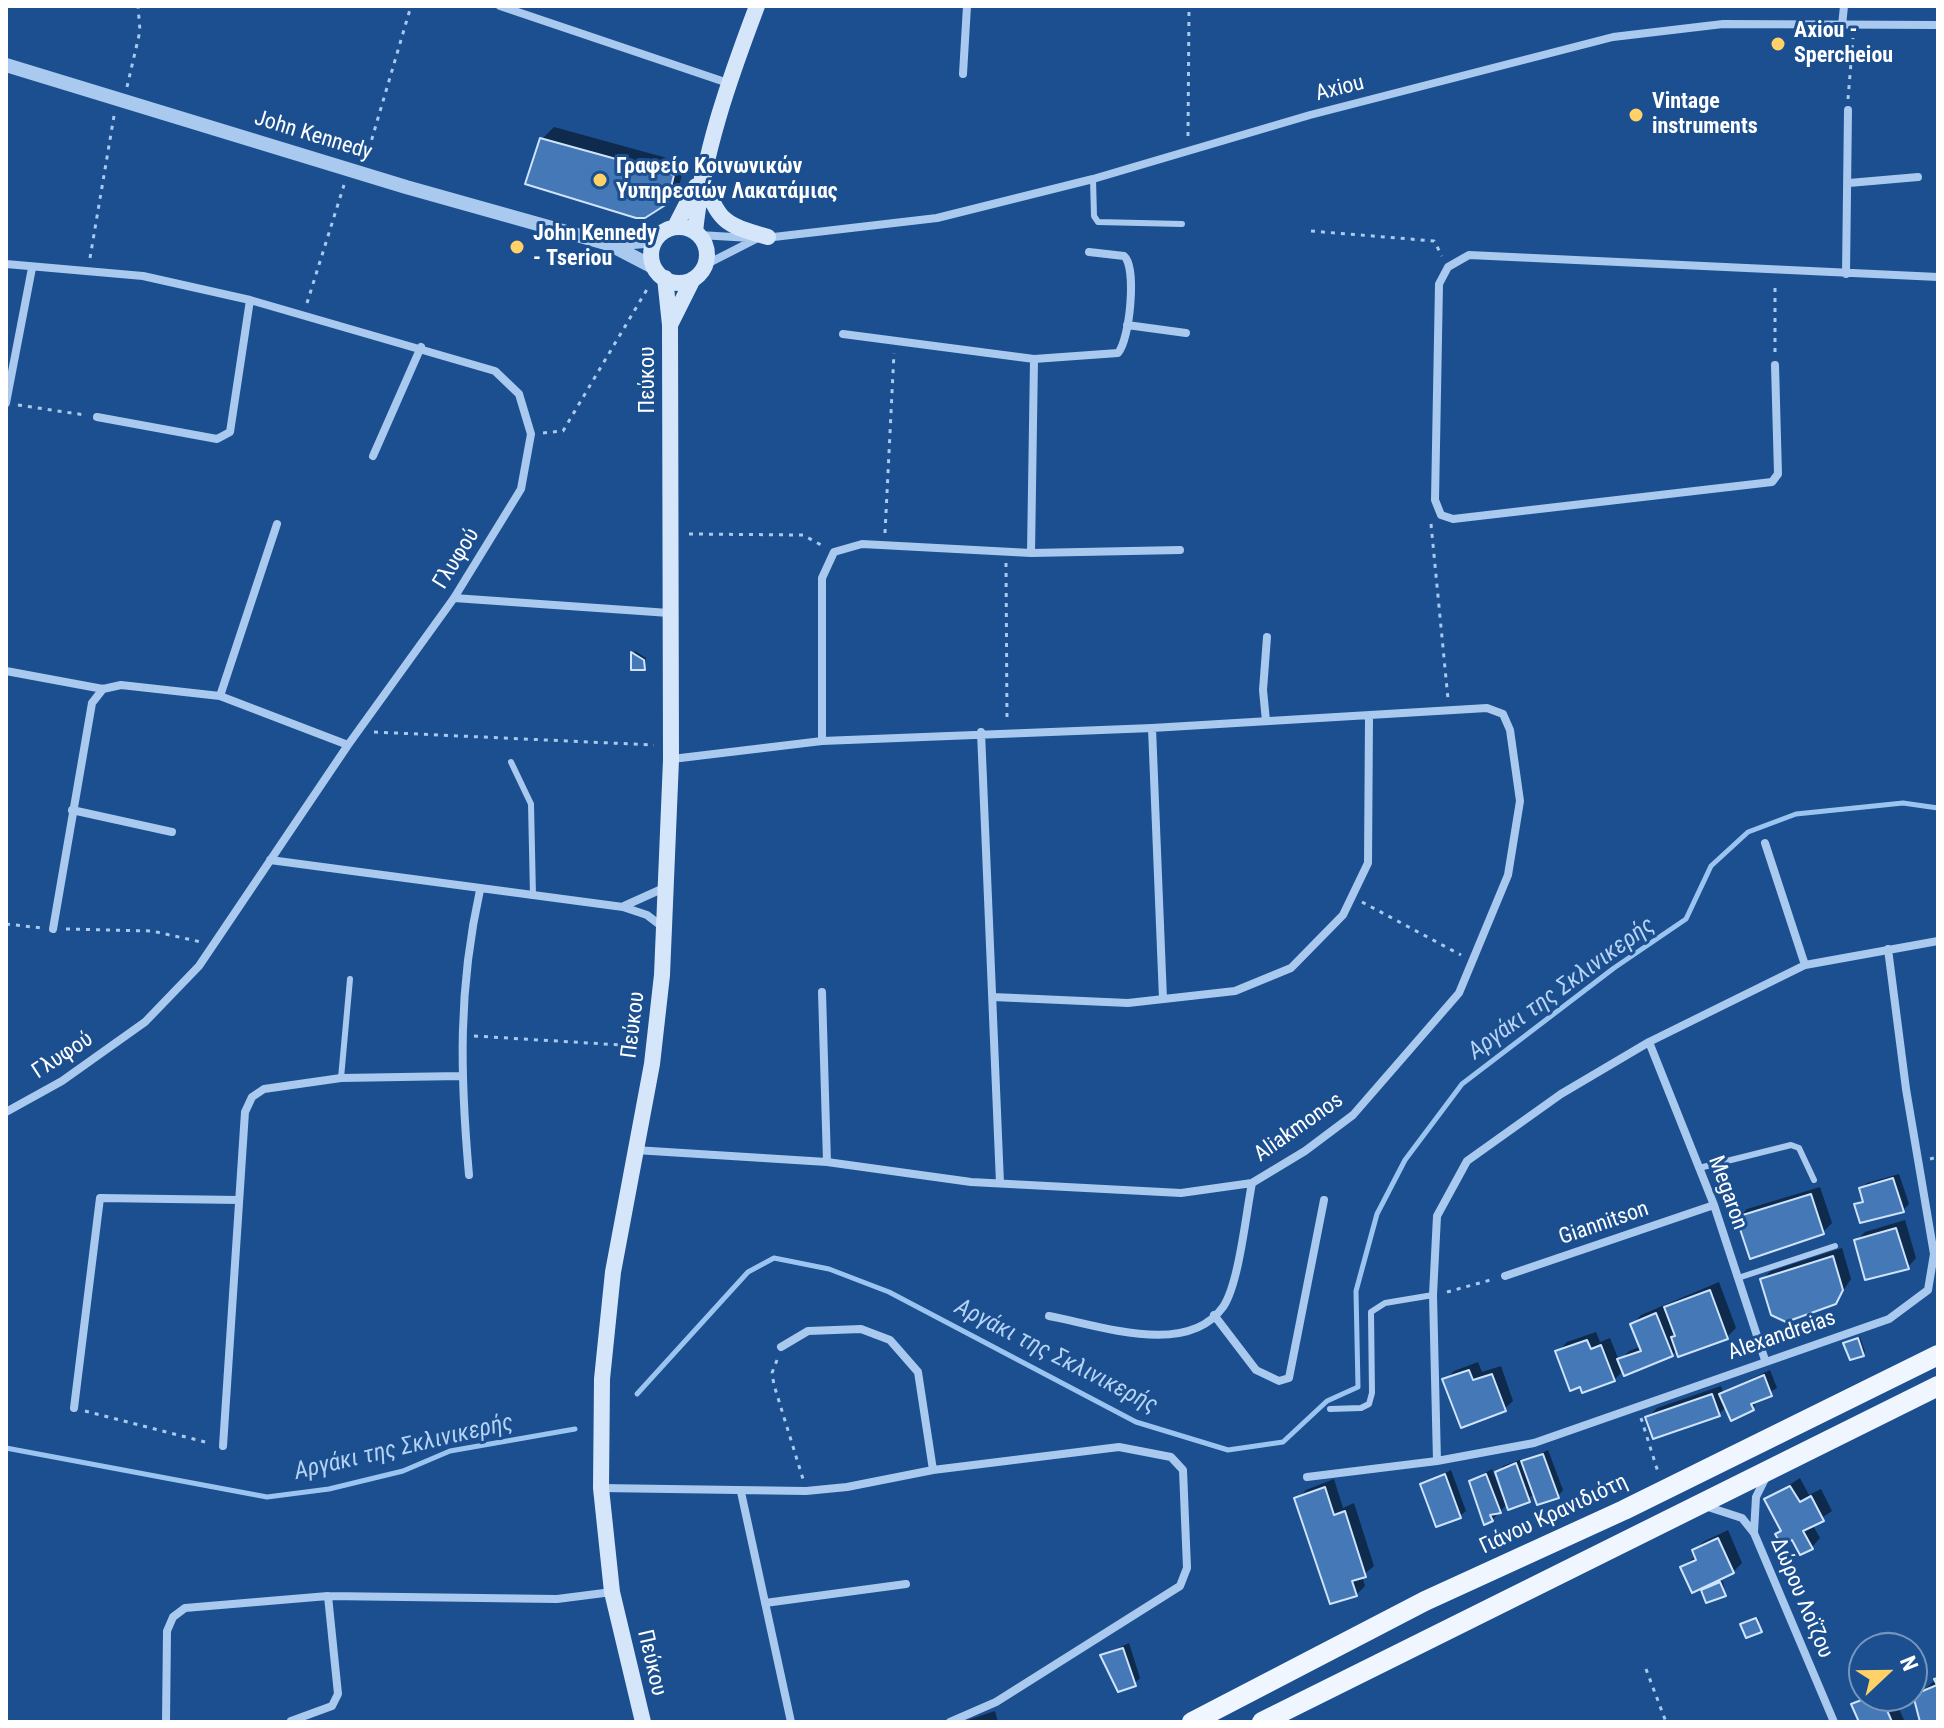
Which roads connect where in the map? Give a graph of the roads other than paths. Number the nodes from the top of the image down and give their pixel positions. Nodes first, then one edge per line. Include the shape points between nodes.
1 (757, 6) edge
2 (967, 6) edge
3 (1844, 6) edge
4 (504, 7) edge
5 (1938, 25) edge
6 (1842, 26) junction
7 (6, 65) edge
8 (963, 74) dead end
9 (728, 83) junction
10 (1848, 110) road end
11 (701, 177) junction
12 (1918, 177) dead end
13 (1093, 179) junction
14 (1849, 183) junction
15 (1182, 224) dead end
16 (675, 227) junction
17 (697, 234) junction
18 (763, 238) junction
19 (656, 240) junction
20 (609, 244) junction
21 (1089, 252) dead end
22 (6, 264) edge
23 (705, 265) junction
24 (32, 268) junction
25 (659, 273) junction
26 (1846, 274) junction
27 (1938, 277) edge
28 (693, 279) junction
29 (250, 300) junction
30 (670, 325) junction
31 (1127, 325) junction
32 (1186, 333) dead end
33 (843, 334) dead end
34 (421, 347) junction
35 (1034, 359) junction
36 (1775, 365) road end
37 (6, 403) edge
38 (97, 417) road end
39 (373, 456) dead end
40 (277, 524) dead end
41 (1180, 550) dead end
42 (1031, 553) junction
43 (454, 598) junction
44 (669, 613) junction
45 (1267, 637) dead end
46 (6, 671) edge
47 (103, 689) junction
48 (220, 696) junction
49 (1369, 717) junction
50 (1266, 721) junction
51 (1152, 728) junction
52 (981, 732) junction
53 (822, 741) junction
54 (348, 745) junction
55 (671, 753) junction
56 (511, 762) dead end
57 (72, 810) junction
58 (172, 832) dead end
59 (1765, 843) dead end
60 (270, 860) junction
61 (664, 888) junction
62 (480, 890) junction
63 (533, 896) junction
64 (623, 907) junction
65 (664, 928) junction
66 (53, 929) road end
67 (1938, 941) edge
68 (1888, 949) junction
69 (1805, 965) junction
70 (350, 979) dead end
71 (822, 992) dead end
72 (993, 997) junction
73 (1163, 999) junction
74 (1649, 1042) junction
75 (460, 1076) junction
76 (341, 1078) junction
77 (6, 1112) edge
78 (634, 1150) junction
79 (827, 1162) junction
80 (1699, 1168) junction
81 (469, 1175) dead end
82 (1814, 1180) dead end
83 (1000, 1183) junction
84 (1252, 1183) junction
85 (239, 1200) junction
86 (1324, 1200) dead end
87 (1714, 1205) junction
88 (1835, 1246) dead end
89 (1505, 1276) road end
90 (1738, 1278) junction
91 (1433, 1295) junction
92 (1214, 1315) junction
93 (1049, 1316) dead end
94 (781, 1347) road end
95 (1938, 1355) edge
96 (1765, 1360) junction
97 (1938, 1386) edge
98 (74, 1408) road end
99 (1330, 1409) dead end
100 (223, 1446) road end
101 (1437, 1461) junction
102 (933, 1470) junction
103 (1769, 1471) junction
104 (1307, 1477) dead end
105 (601, 1488) junction
106 (741, 1492) junction
107 (1699, 1505) junction
108 (1754, 1533) junction
109 (906, 1584) dead end
110 (612, 1592) junction
111 (328, 1596) junction
112 (765, 1603) junction
113 (291, 1721) edge
114 (166, 1722) edge
115 (643, 1722) edge
116 (791, 1722) edge
117 (950, 1722) edge
118 (1192, 1722) edge
119 (1262, 1722) edge
120 (1834, 1722) edge

1 - 9 main road
2 - 8 street
3 - 6 street
4 - 9 street
5 - 6 street, Axiou
6 - 13 street, Axiou via 1723,24 1613,37 1188,148
7 - 20 street, John Kennedy
9 - 11 main road
10 - 14 street
11 - 16 main road
11 - 17 main road
11 - 18 main road via 714,208 730,226
12 - 14 street
13 - 15 lane via 1098,222
13 - 18 street, Axiou via 937,218
14 - 26 street
16 - 17 main road
16 - 19 main road
17 - 18 street, Axiou
17 - 23 main road via 707,251
18 - 23 street, Axiou
19 - 20 street
19 - 25 main road via 652,254
20 - 25 street
21 - 31 street via 1130,261
22 - 24 street, Γλυφού
23 - 28 main road
24 - 29 street, Γλυφού via 143,276
24 - 37 street
25 - 28 main road via 679,283
25 - 30 main road, Πεύκου
26 - 27 street
26 - 36 street via 1469,255 1448,267 1439,284 1435,500 1441,515 1453,519 1772,482 1778,474
28 - 30 main road, Πεύκου
29 - 34 street, Γλυφού
29 - 38 street via 230,432 217,439
30 - 44 main road, Πεύκου
31 - 32 street
31 - 35 street via 1118,353
33 - 35 street
34 - 39 street
34 - 43 street, Γλυφού via 495,371 519,394 531,434 521,489
35 - 42 street
40 - 48 street
41 - 42 street
42 - 53 street via 862,544 834,552 822,578
43 - 44 street
43 - 54 street, Γλυφού
44 - 55 main road, Πεύκου
45 - 50 street
46 - 47 street
47 - 48 street via 121,685
47 - 57 street via 92,703
48 - 54 street
49 - 50 street, Aliakmonos
49 - 73 street via 1368,863 1343,915 1291,968 1235,991
49 - 84 street, Aliakmonos via 1487,708 1503,714 1520,801 1508,875 1459,993 1353,1115
50 - 51 street, Aliakmonos
51 - 52 street, Aliakmonos
51 - 73 street
52 - 53 street, Aliakmonos
52 - 72 street
53 - 55 street, Aliakmonos
54 - 60 street, Γλυφού
55 - 61 main road, Πεύκου
56 - 63 lane via 531,804
57 - 58 street
57 - 66 street
59 - 69 street
60 - 62 street
60 - 77 street, Γλυφού via 214,946 145,1022 62,1081
61 - 64 street
61 - 65 main road, Πεύκου
62 - 63 street
62 - 75 street via 468,945
63 - 64 street
64 - 65 street
65 - 78 main road, Πεύκου via 654,1047
67 - 68 street
68 - 69 street
68 - 96 street, Alexandreias via 1934,1254 1928,1290 1889,1319
69 - 74 street
70 - 76 lane
71 - 79 street
72 - 73 street via 1128,1003
72 - 83 street
74 - 80 street, Megaron
74 - 91 street via 1561,1094 1467,1161 1437,1216
75 - 76 street
75 - 81 street
76 - 85 street via 264,1089 252,1097 245,1112
78 - 79 street, Aliakmonos
78 - 105 main road, Πεύκου via 604,1364
79 - 83 street, Aliakmonos
80 - 82 lane via 1791,1145 1799,1148
80 - 87 street, Megaron
83 - 84 street, Aliakmonos via 1181,1193
84 - 92 street via 1236,1267 1223,1307
85 - 98 street via 100,1198
85 - 100 street
86 - 92 street via 1289,1378 1279,1381 1256,1370
87 - 89 street, Giannitson
87 - 90 street, Megaron
88 - 90 lane
90 - 96 street, Megaron
91 - 99 lane via 1385,1303 1371,1312 1369,1404
91 - 101 street
92 - 93 street via 1199,1329 1160,1335
94 - 102 street via 808,1331 861,1329 890,1340 918,1372
95 - 118 main road, Γιάνου Κρανιδιότη via 1425,1601
96 - 101 street, Alexandreias via 1534,1443
97 - 103 main road
101 - 104 street, Alexandreias
102 - 106 street via 847,1487
102 - 117 street via 1119,1447 1171,1457 1183,1470 1187,1568 1180,1586 996,1702
103 - 107 main road
103 - 108 street, Δώρου Λοΐζου via 1756,1497
105 - 106 street
105 - 110 main road, Πεύκου
106 - 112 street
107 - 108 street, Δώρου Λοΐζου via 1742,1518
107 - 119 main road
108 - 120 street, Δώρου Λοΐζου
109 - 112 street
110 - 111 street via 557,1599
110 - 115 main road, Πεύκου
111 - 113 street via 338,1694 332,1706
111 - 114 street via 185,1608 173,1617 167,1631
112 - 116 street

